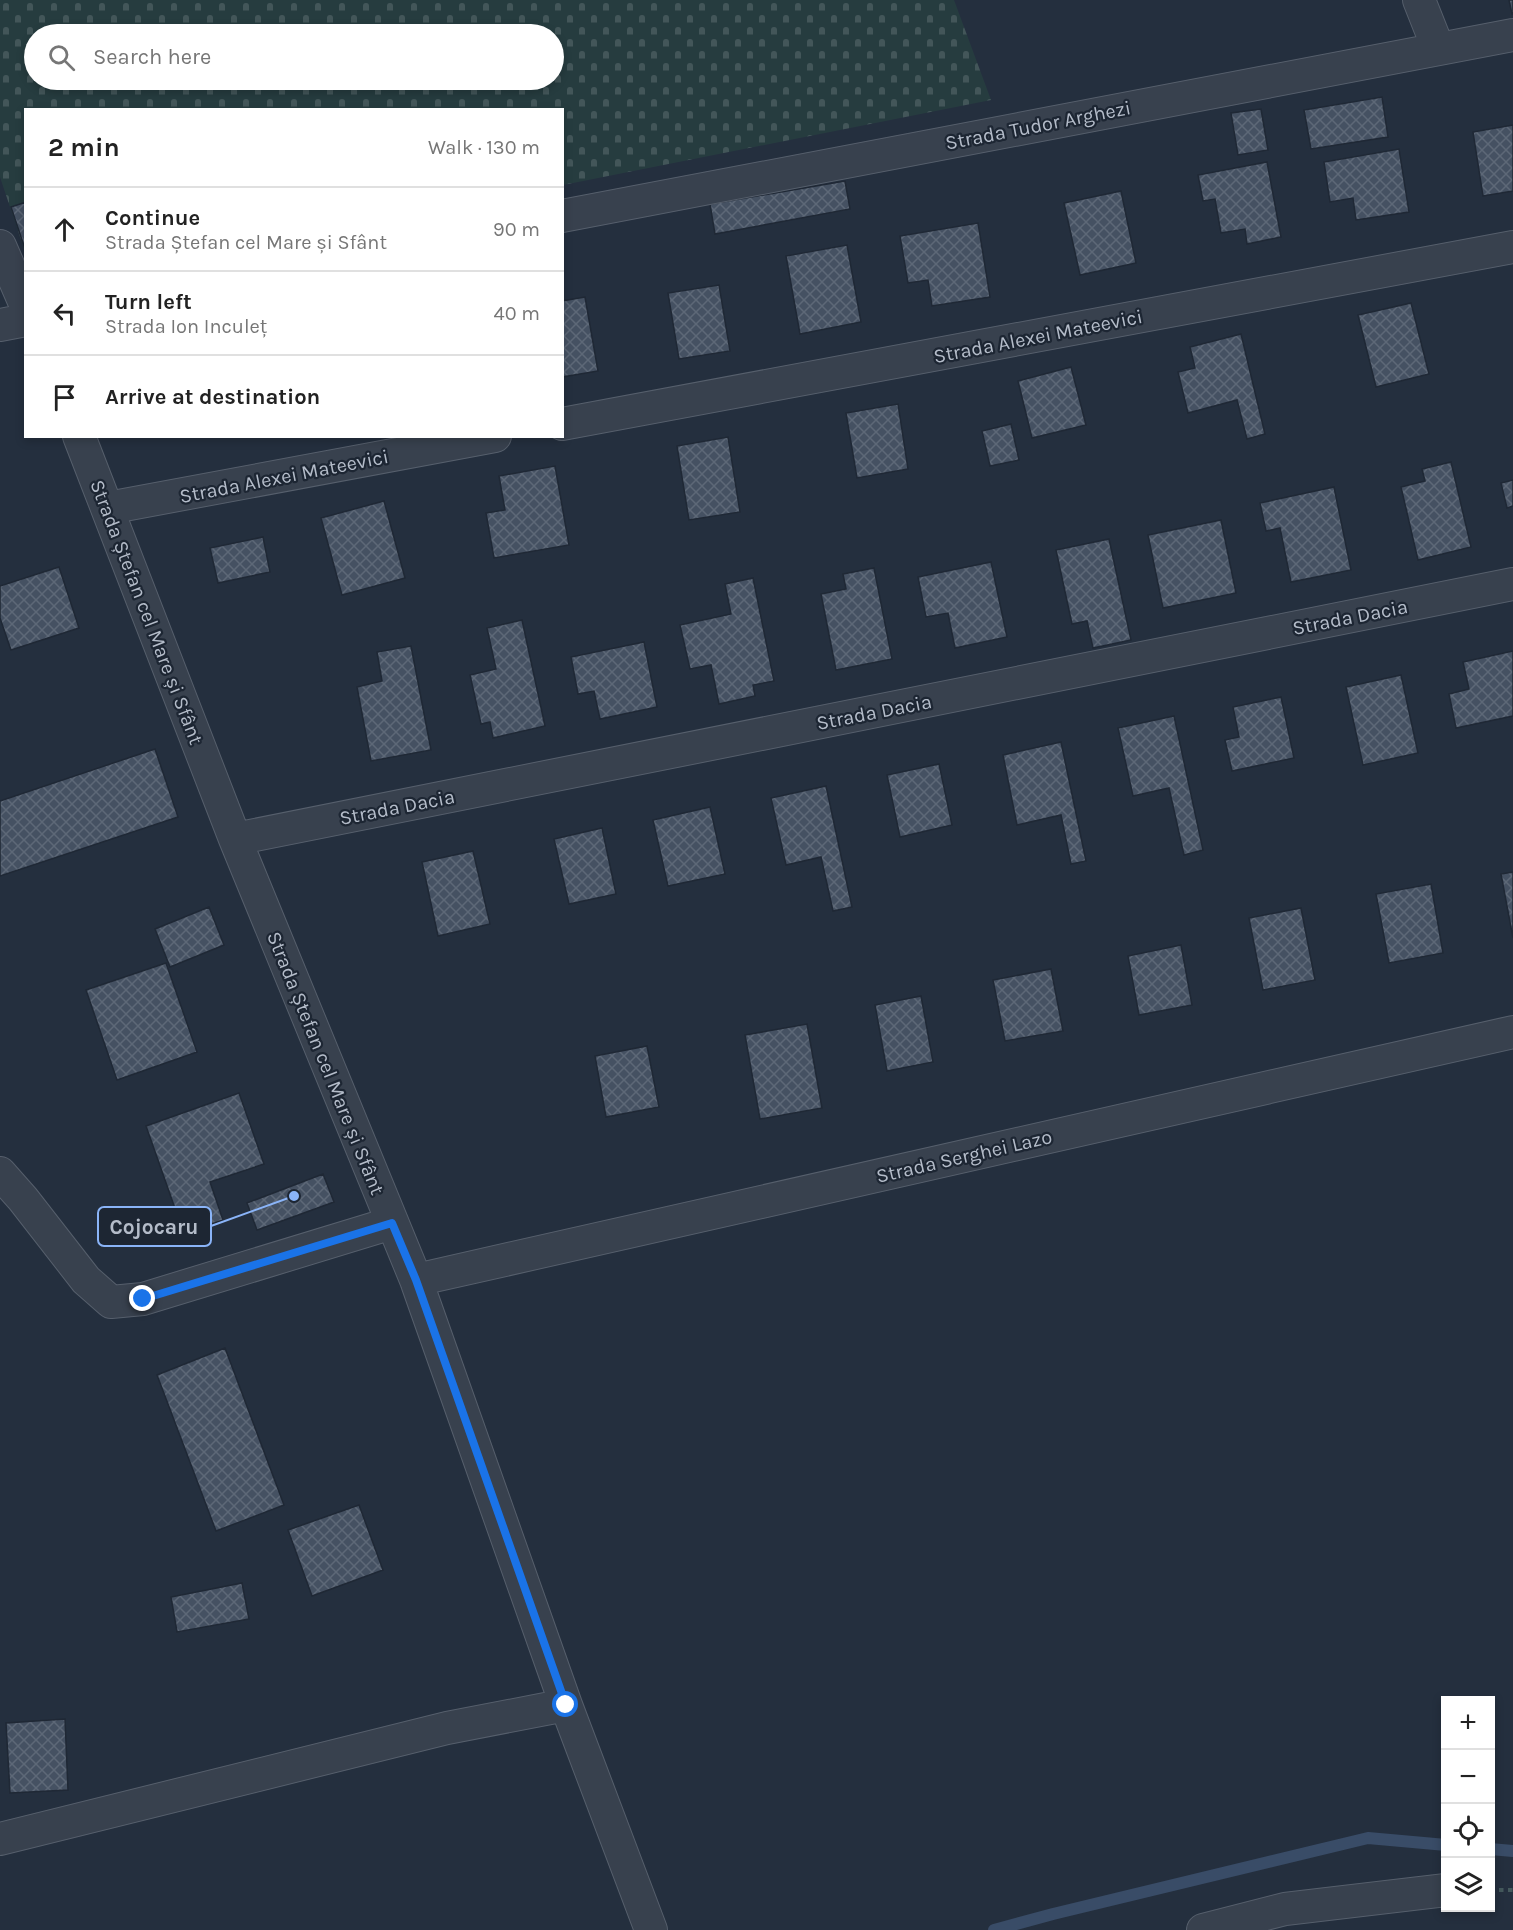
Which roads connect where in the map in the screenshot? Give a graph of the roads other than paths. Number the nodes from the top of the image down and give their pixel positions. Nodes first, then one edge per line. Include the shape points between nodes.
1 (1419, 0) edge
2 (1513, 35) edge
3 (1438, 48) junction
4 (564, 216) edge
5 (0, 246) edge
6 (1513, 247) edge
7 (24, 301) edge
8 (24, 320) edge
9 (0, 325) edge
10 (564, 424) edge
11 (80, 438) edge
12 (484, 438) edge
13 (108, 508) junction
14 (1513, 584) edge
15 (235, 839) junction
16 (1513, 1032) edge
17 (0, 1173) edge
18 (392, 1223) junction
19 (416, 1280) junction
20 (566, 1705) junction
21 (0, 1839) edge
22 (1441, 1891) edge
23 (651, 1930) edge
24 (1203, 1930) edge

1 - 3 street
2 - 3 street, Strada Tudor Arghezi
3 - 4 street, Strada Tudor Arghezi
5 - 7 street
6 - 10 street, Strada Alexei Mateevici
8 - 9 street
11 - 13 street, Strada Ștefan cel Mare și Sfânt
12 - 13 street, Strada Alexei Mateevici
13 - 15 street, Strada Ștefan cel Mare și Sfânt
14 - 15 street, Strada Dacia
15 - 18 street, Strada Ștefan cel Mare și Sfânt
16 - 19 street, Strada Serghei Lazo
17 - 18 street via 86,1281 111,1302 143,1299
18 - 19 street, Strada Ștefan cel Mare și Sfânt
19 - 20 street, Strada Ștefan cel Mare și Sfânt
20 - 21 street via 447,1728
20 - 23 street, Strada Ștefan cel Mare și Sfânt
22 - 24 street via 1285,1909

